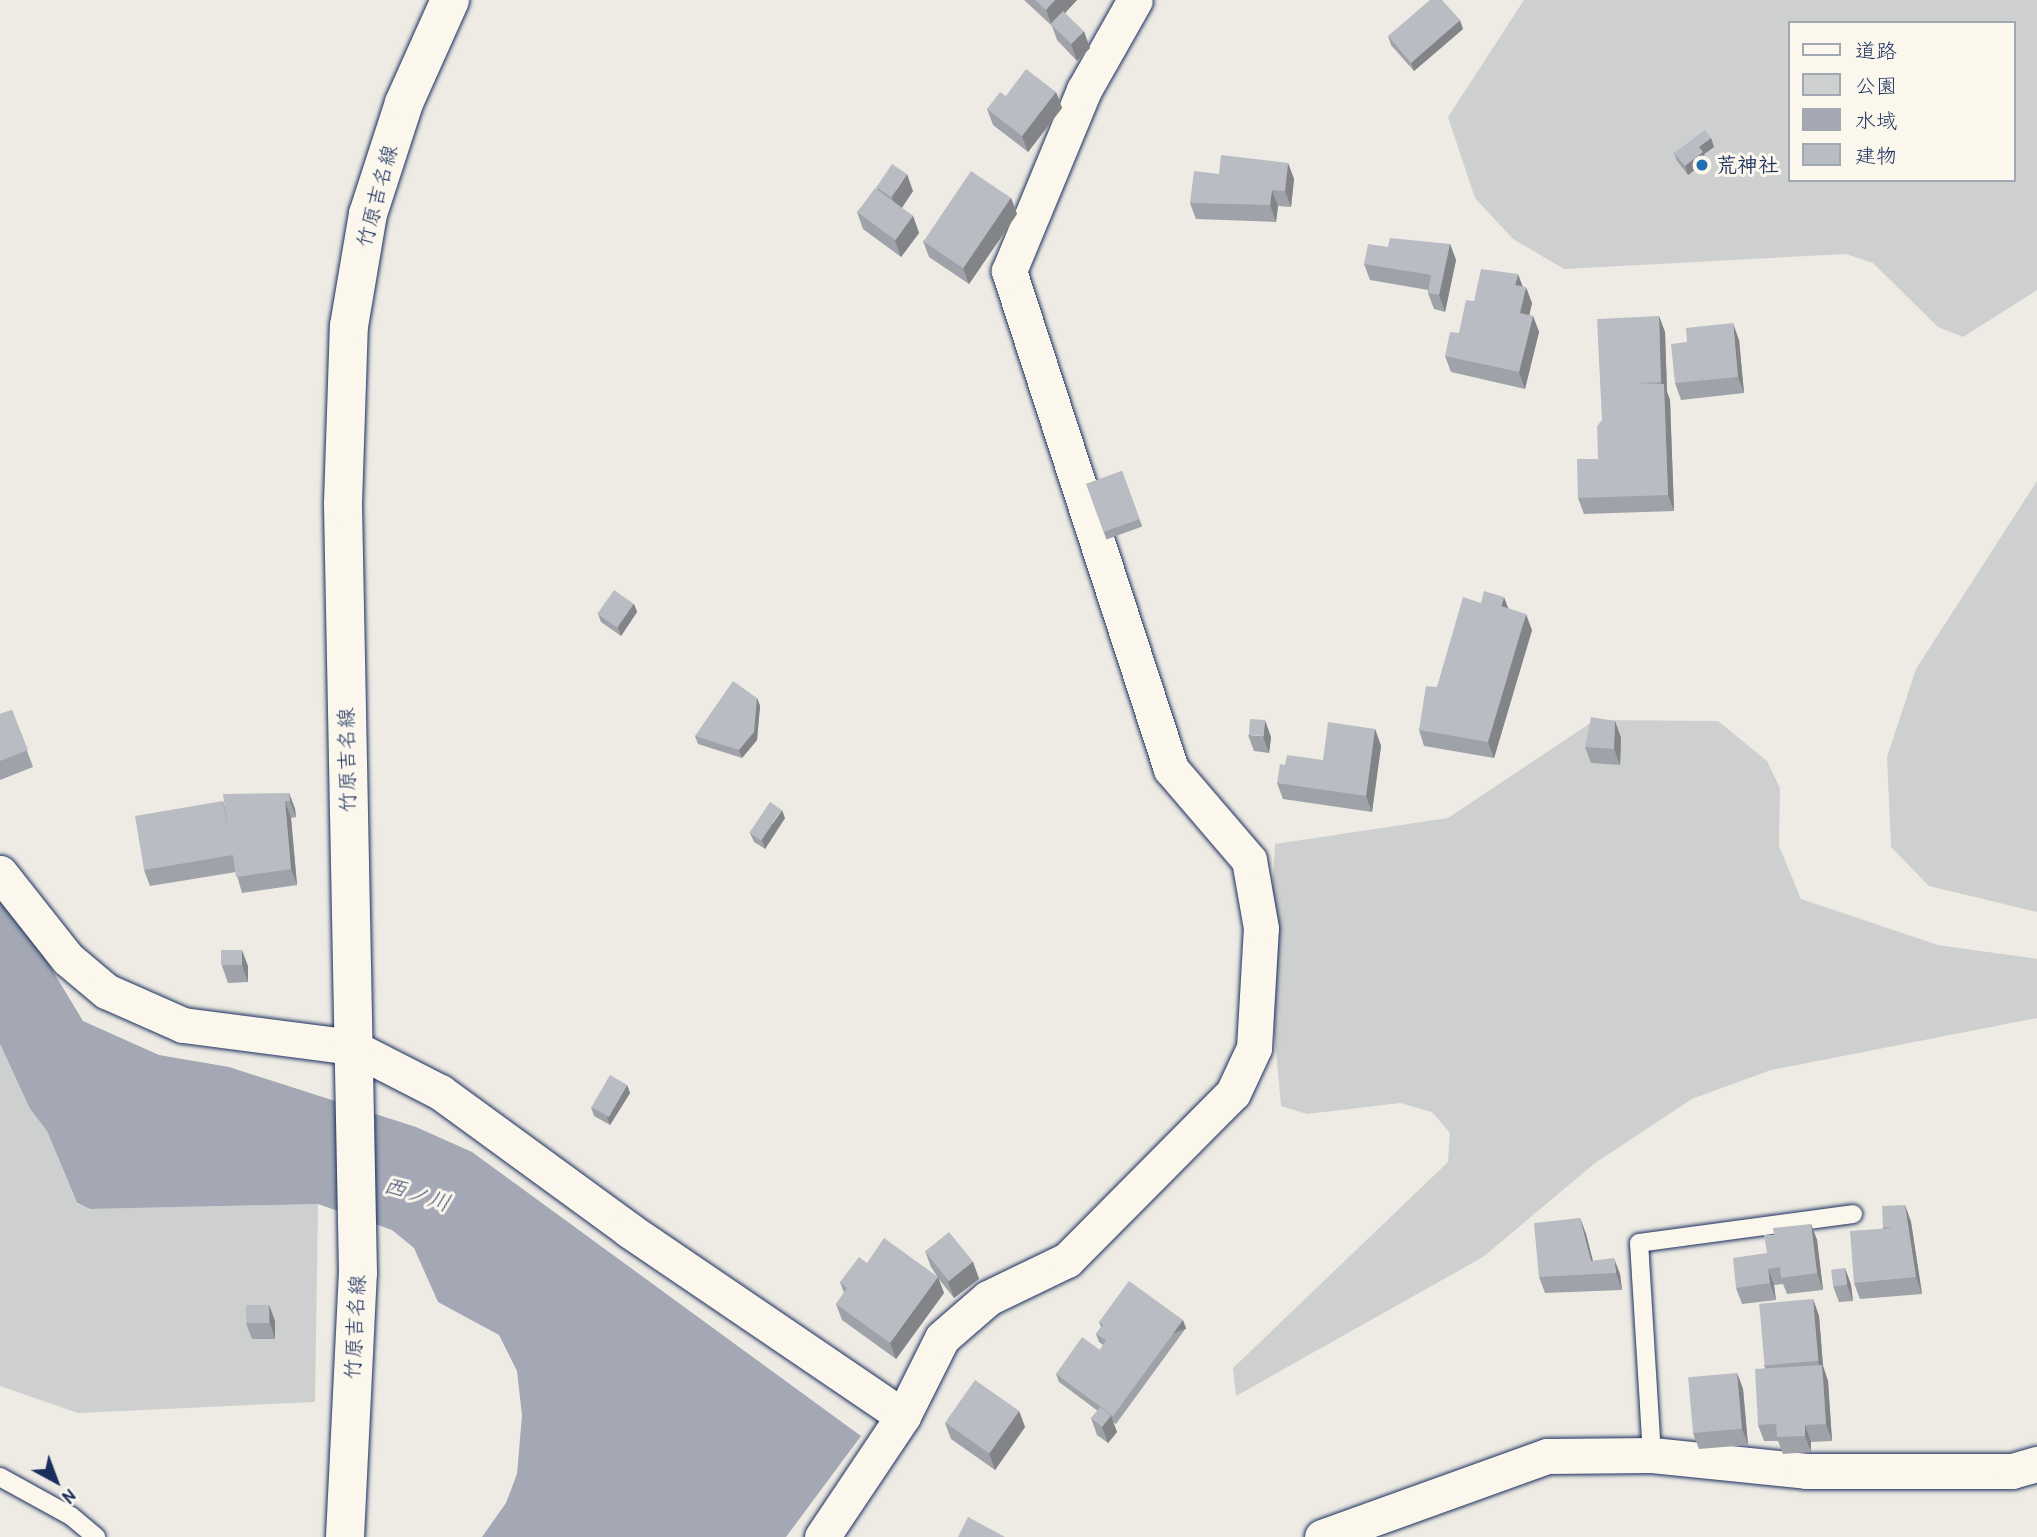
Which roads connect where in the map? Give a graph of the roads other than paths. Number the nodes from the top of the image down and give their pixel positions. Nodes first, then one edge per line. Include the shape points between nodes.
1 (450, 0) edge
2 (1135, 0) edge
3 (0, 873) edge
4 (353, 1059) junction
5 (1853, 1214) dead end
6 (903, 1416) junction
7 (1652, 1455) junction
8 (2037, 1464) edge
9 (0, 1477) edge
10 (96, 1537) edge
11 (345, 1537) edge
12 (822, 1537) edge
13 (1322, 1537) edge

1 - 4 main road, 竹原吉名線 via 404,103 368,214 349,326 343,503
2 - 6 street via 1084,90 1009,271 1171,769 1249,860 1261,928 1254,1048 1233,1093 1067,1260 988,1298 942,1338
3 - 4 street via 68,959 106,990 183,1025
4 - 6 street via 440,1092 629,1230
4 - 11 main road, 竹原吉名線 via 358,1273
5 - 7 lane via 1639,1243
6 - 12 street
7 - 8 street via 1806,1471 2012,1471
7 - 13 street via 1547,1456
9 - 10 lane via 71,1516

